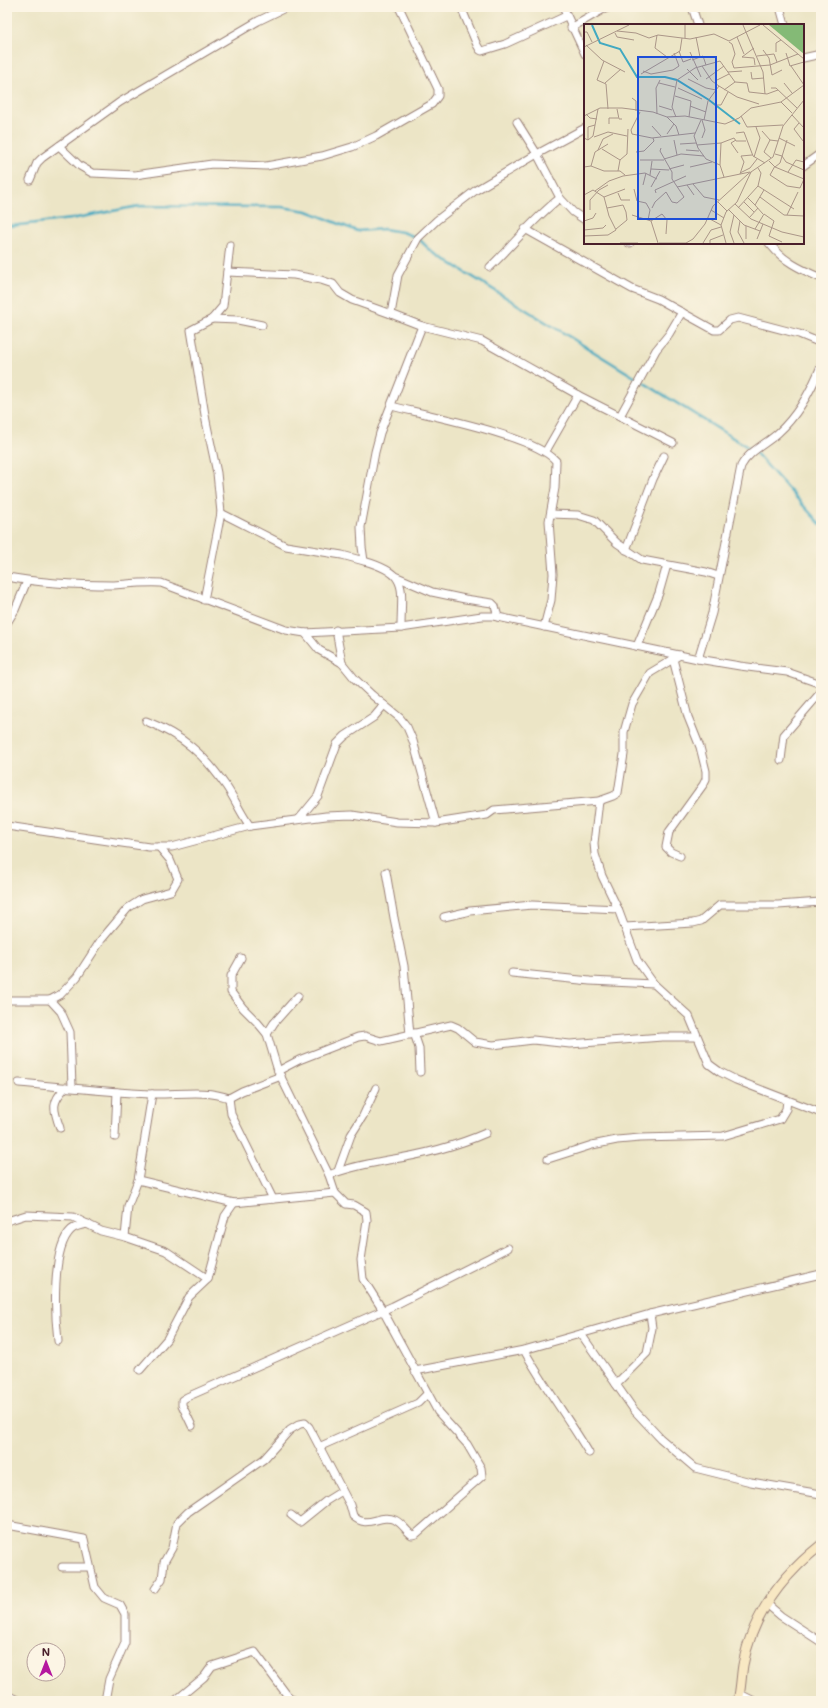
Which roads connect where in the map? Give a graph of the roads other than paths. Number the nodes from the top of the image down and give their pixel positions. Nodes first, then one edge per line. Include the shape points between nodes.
1 (287, 7) edge
2 (399, 7) edge
3 (461, 7) edge
4 (563, 7) edge
5 (610, 7) edge
6 (692, 7) edge
7 (780, 7) edge
8 (566, 16) junction
9 (698, 24) edge
10 (786, 24) edge
11 (572, 28) junction
12 (584, 52) edge
13 (821, 54) edge
14 (804, 58) edge
15 (517, 122) dead end
16 (584, 129) edge
17 (59, 146) junction
18 (821, 153) edge
19 (537, 154) junction
20 (804, 165) edge
21 (30, 180) dead end
22 (560, 198) junction
23 (584, 219) edge
24 (525, 229) junction
25 (769, 244) edge
26 (230, 245) dead end
27 (490, 266) dead end
28 (227, 272) junction
29 (821, 278) edge
30 (682, 312) junction
31 (392, 314) junction
32 (212, 319) junction
33 (262, 325) dead end
34 (422, 326) junction
35 (821, 343) edge
36 (821, 366) edge
37 (578, 395) junction
38 (391, 406) junction
39 (620, 416) junction
40 (673, 443) dead end
41 (546, 451) junction
42 (664, 456) dead end
43 (220, 513) junction
44 (551, 514) junction
45 (626, 550) junction
46 (364, 561) junction
47 (667, 565) junction
48 (718, 576) junction
49 (7, 577) edge
50 (398, 577) junction
51 (27, 581) junction
52 (204, 600) junction
53 (498, 617) junction
54 (7, 623) edge
55 (544, 626) junction
56 (401, 628) junction
57 (336, 630) junction
58 (305, 633) junction
59 (637, 646) junction
60 (680, 655) junction
61 (673, 659) junction
62 (698, 659) junction
63 (342, 663) junction
64 (821, 684) edge
65 (821, 692) edge
66 (384, 706) junction
67 (146, 721) dead end
68 (781, 760) dead end
69 (599, 801) junction
70 (299, 819) junction
71 (436, 823) junction
72 (7, 826) edge
73 (250, 826) junction
74 (159, 847) junction
75 (680, 856) dead end
76 (386, 872) dead end
77 (821, 902) edge
78 (618, 909) junction
79 (444, 917) dead end
80 (625, 927) junction
81 (241, 958) dead end
82 (512, 973) dead end
83 (654, 984) junction
84 (298, 996) dead end
85 (7, 1000) edge
86 (50, 1000) junction
87 (267, 1034) junction
88 (412, 1034) junction
89 (696, 1037) junction
90 (420, 1072) dead end
91 (279, 1074) junction
92 (19, 1083) dead end
93 (69, 1087) junction
94 (376, 1088) dead end
95 (117, 1092) junction
96 (152, 1094) junction
97 (229, 1098) junction
98 (787, 1100) junction
99 (821, 1112) edge
100 (60, 1128) dead end
101 (486, 1133) dead end
102 (115, 1137) dead end
103 (548, 1159) dead end
104 (338, 1171) junction
105 (329, 1175) junction
106 (138, 1180) junction
107 (334, 1193) junction
108 (273, 1199) junction
109 (234, 1203) junction
110 (7, 1221) edge
111 (88, 1224) junction
112 (125, 1236) junction
113 (508, 1248) dead end
114 (821, 1274) edge
115 (208, 1278) junction
116 (382, 1310) junction
117 (650, 1314) junction
118 (581, 1334) junction
119 (58, 1342) dead end
120 (524, 1350) junction
121 (140, 1370) dead end
122 (415, 1371) junction
123 (616, 1384) junction
124 (427, 1394) junction
125 (192, 1426) dead end
126 (321, 1446) junction
127 (589, 1453) dead end
128 (342, 1491) junction
129 (821, 1494) edge
130 (291, 1515) dead end
131 (7, 1525) edge
132 (821, 1545) edge
133 (62, 1567) dead end
134 (89, 1567) junction
135 (155, 1589) dead end
136 (767, 1604) junction
137 (821, 1642) edge
138 (7, 1696) edge
139 (739, 1697) edge
140 (19, 1701) edge
141 (105, 1701) edge
142 (175, 1701) edge
143 (294, 1701) edge
144 (754, 1701) edge

1 - 17 street via 258,21 120,102
2 - 17 street via 438,89 438,96 432,104 352,147 322,156 266,166 212,164 147,174 122,175 86,171
3 - 8 street via 476,45 482,51 505,44
4 - 8 street
5 - 11 street
6 - 9 street
7 - 10 street
8 - 11 street
11 - 12 street
13 - 14 street
15 - 19 street
16 - 19 street
17 - 21 street via 37,163
18 - 20 street
19 - 22 street
19 - 31 street via 466,197 418,238 398,275
22 - 23 street
22 - 24 street
24 - 27 street via 515,243
24 - 30 street via 632,289
25 - 29 street via 789,263
26 - 28 street
28 - 31 street via 321,280 333,284 340,293 352,300
28 - 32 street via 224,303
30 - 35 street via 714,330 719,330 730,320 738,318 792,332
30 - 39 street via 670,334 656,350
31 - 34 street
32 - 33 street via 238,320
32 - 43 street via 191,330 206,421 218,473
34 - 37 street via 482,341
34 - 38 street
36 - 48 street via 805,401 779,432 745,458 741,466
37 - 39 street
37 - 41 street
38 - 41 street via 486,430
38 - 46 street via 375,452 361,527
39 - 40 street
41 - 44 street via 556,461
42 - 45 street
43 - 46 street via 286,546
43 - 52 street
44 - 45 street via 578,515 594,520 610,538
44 - 55 street via 549,532 553,574 551,600
45 - 47 street via 642,560
46 - 50 street via 391,571
47 - 48 street
47 - 59 street via 659,593
48 - 62 street via 712,613
49 - 51 street
50 - 53 street via 432,592 492,603 496,606
50 - 56 street
51 - 52 street via 93,584 161,583
51 - 54 street
52 - 58 street via 286,630
53 - 55 street
53 - 56 street via 482,616
55 - 59 street
56 - 57 street
57 - 58 street
57 - 63 street
58 - 63 street via 319,650
59 - 60 street
60 - 61 street
60 - 62 street
61 - 69 street via 650,673 632,704 624,732 624,754 618,793
61 - 75 street via 688,717 706,771 703,785 667,837 666,847
62 - 64 street via 787,672
63 - 66 street
65 - 68 street via 784,735
66 - 70 street via 374,717 337,744 318,796
66 - 71 street via 400,718 414,741
67 - 73 street via 170,731 188,743 227,787
69 - 71 street via 494,810 487,815
69 - 78 street via 594,830 595,854 602,876
70 - 71 street via 352,815 398,822
70 - 73 street
72 - 74 street via 122,844
73 - 74 street via 172,847
74 - 86 street via 170,860 178,879 175,886 171,891 142,899 128,908 101,940 68,988
76 - 88 street via 404,966
77 - 80 street via 720,905 701,921 693,923
78 - 79 street via 532,905 470,911
78 - 80 street
80 - 83 street via 637,960
81 - 87 street via 231,976 230,992
82 - 83 street
83 - 89 street via 689,1016
84 - 87 street
85 - 86 street
86 - 93 street via 61,1012 70,1032
87 - 91 street
88 - 89 street via 451,1025 475,1042 493,1045 533,1040 570,1044
88 - 90 street via 419,1048
88 - 91 street via 381,1041 365,1036 358,1037 299,1060
89 - 98 street via 709,1064 720,1072
91 - 97 street
91 - 105 street
92 - 93 street
93 - 95 street
93 - 100 street via 59,1094 54,1107
94 - 104 street via 351,1135
95 - 96 street
95 - 102 street
96 - 97 street via 216,1093
96 - 106 street
97 - 108 street via 231,1114
98 - 99 street
98 - 103 street via 786,1109 780,1119 723,1136 617,1140
101 - 104 street via 426,1152
104 - 105 street
105 - 107 street
106 - 109 street
106 - 112 street via 128,1206
107 - 108 street
107 - 116 street via 346,1204 354,1205 366,1212 361,1260 363,1279
108 - 109 street
109 - 115 street via 225,1216
110 - 111 street via 26,1215 44,1214 73,1217
111 - 112 street
111 - 119 street via 71,1230 64,1240 59,1256 56,1294
112 - 115 street via 166,1251
113 - 116 street
114 - 117 street
115 - 121 street via 189,1297 167,1338
116 - 122 street
116 - 125 street via 182,1400 182,1406
117 - 118 street
117 - 123 street via 652,1328 647,1353
118 - 120 street
118 - 123 street
120 - 122 street
120 - 127 street
122 - 124 street
123 - 129 street via 634,1410 660,1438 695,1468 751,1482
124 - 126 street via 418,1403
124 - 128 street via 438,1412 467,1444 481,1468 480,1479 412,1535 397,1520 391,1518 363,1523 357,1520
126 - 128 street
126 - 135 street via 309,1427 305,1423 300,1424 290,1430 264,1459 188,1512 177,1523 172,1548 164,1562 162,1579
128 - 130 street via 300,1522
131 - 134 street via 84,1540
132 - 136 main road via 778,1586
133 - 134 street
134 - 141 street via 98,1592 104,1598 120,1605 125,1614 125,1643 109,1679
136 - 137 street
136 - 139 main road via 754,1624 743,1665
138 - 140 street
139 - 144 street
142 - 143 street via 204,1677 212,1666 255,1652

